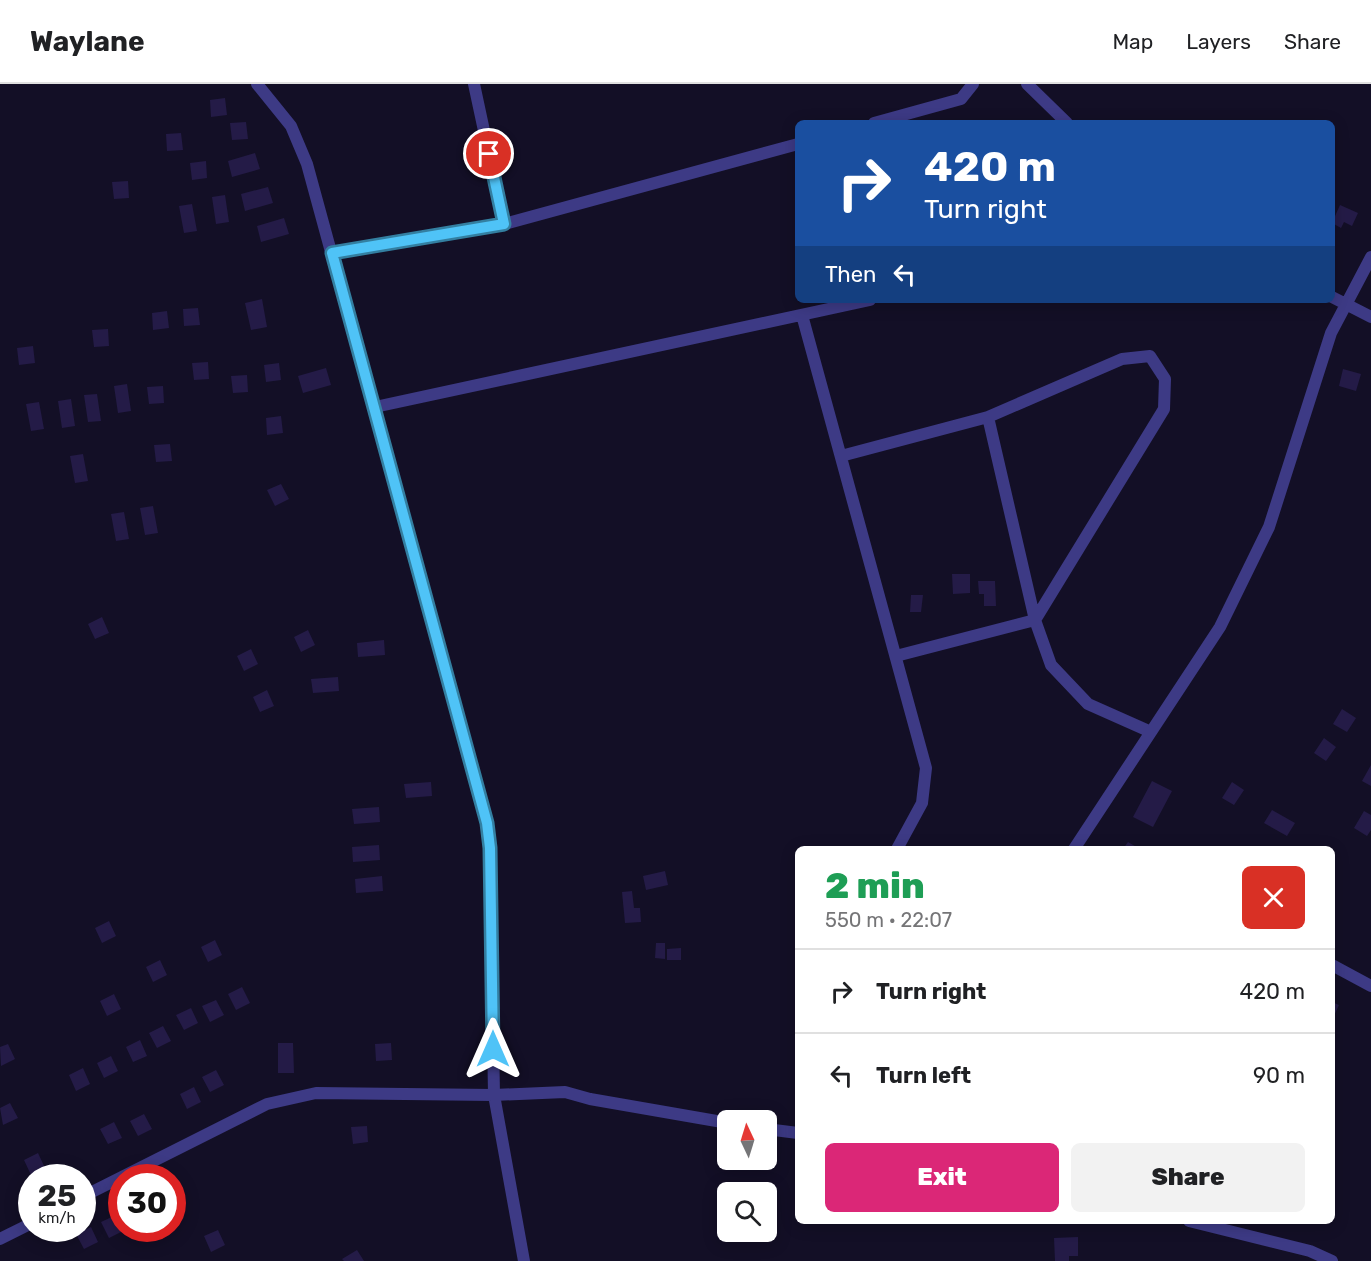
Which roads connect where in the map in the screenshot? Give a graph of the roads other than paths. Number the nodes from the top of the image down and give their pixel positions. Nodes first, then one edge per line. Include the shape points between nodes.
1 (257, 84) edge
2 (474, 84) edge
3 (973, 84) edge
4 (1027, 84) edge
5 (885, 120) edge
6 (1064, 120) edge
7 (795, 145) edge
8 (504, 224) junction
9 (332, 253) junction
10 (1371, 257) edge
11 (1335, 299) edge
12 (856, 303) edge
13 (1346, 305) junction
14 (802, 315) junction
15 (1371, 317) edge
16 (375, 407) junction
17 (988, 417) junction
18 (841, 456) junction
19 (1035, 620) junction
20 (896, 656) junction
21 (1151, 732) junction
22 (899, 846) edge
23 (1076, 846) edge
24 (1335, 967) edge
25 (1371, 986) edge
26 (494, 1095) junction
27 (717, 1121) edge
28 (777, 1130) edge
29 (795, 1133) edge
30 (96, 1190) edge
31 (1201, 1224) edge
32 (18, 1230) edge
33 (0, 1239) edge
34 (524, 1261) edge
35 (1332, 1261) edge

1 - 9 street via 291,126 299,143
2 - 8 street
3 - 5 street via 962,99
4 - 6 street
7 - 8 street
8 - 9 street
9 - 16 street
10 - 13 street
11 - 13 street
12 - 14 street
13 - 15 street
13 - 21 street via 1331,333 1269,527 1220,627
14 - 16 street
14 - 18 street
16 - 26 street via 487,823
17 - 18 street
17 - 19 street
17 - 19 street via 1122,359 1150,356 1166,379 1164,409
18 - 20 street
19 - 20 street
19 - 21 street via 1051,665 1067,685 1088,704
20 - 22 street via 926,768 922,803
21 - 23 street
24 - 25 street
26 - 27 street via 565,1092
26 - 30 street via 316,1093 267,1104
26 - 34 street
28 - 29 street
31 - 35 street via 1310,1251
32 - 33 street

